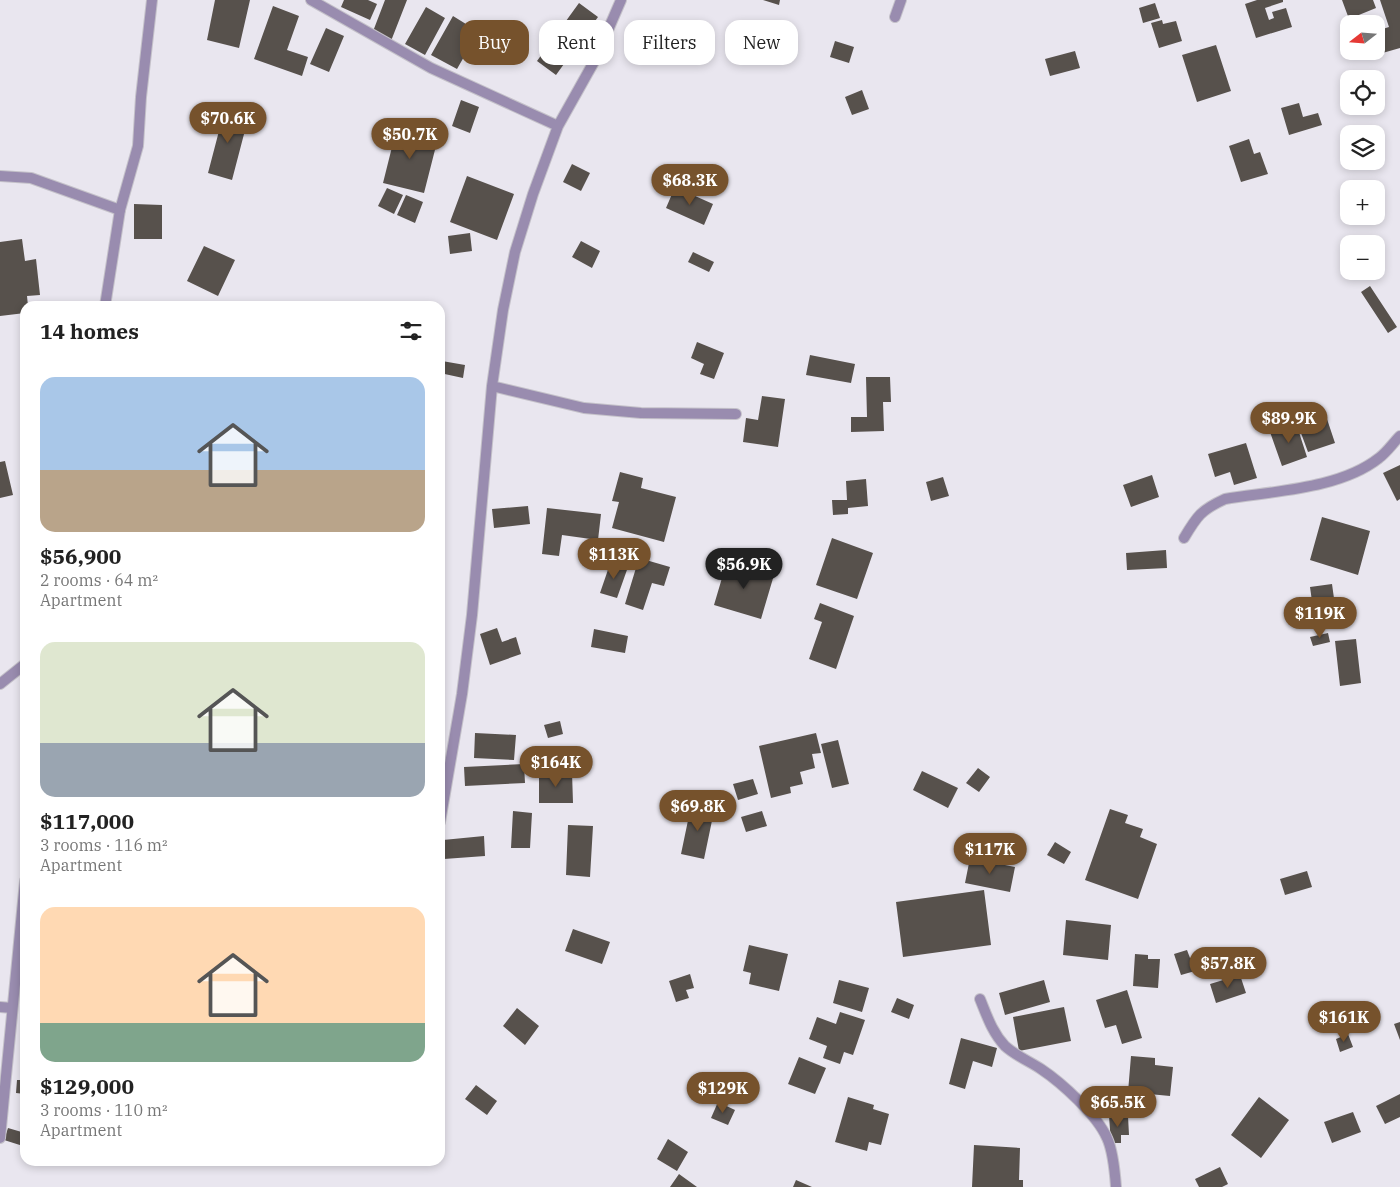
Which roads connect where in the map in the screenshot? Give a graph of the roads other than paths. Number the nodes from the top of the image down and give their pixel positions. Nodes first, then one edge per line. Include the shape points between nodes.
1 (152, 0) edge
2 (311, 0) edge
3 (621, 0) edge
4 (901, 0) edge
5 (895, 17) dead end
6 (558, 126) junction
7 (0, 176) edge
8 (120, 210) junction
9 (106, 301) edge
10 (492, 386) junction
11 (736, 414) dead end
12 (1400, 436) edge
13 (1184, 538) dead end
14 (20, 668) edge
15 (0, 684) edge
16 (445, 793) edge
17 (20, 930) edge
18 (980, 998) dead end
19 (0, 1007) edge
20 (12, 1008) junction
21 (0, 1138) edge
22 (1116, 1187) edge

1 - 8 street via 138,146
2 - 6 street via 431,68
3 - 6 street via 595,60
4 - 5 street
6 - 10 street via 515,252
7 - 8 street via 31,178
8 - 9 street
10 - 11 street via 584,408 640,413
10 - 16 street via 472,615
12 - 13 street via 1380,458 1357,472 1315,485 1225,498 1197,516
14 - 15 street
17 - 20 street
18 - 22 street via 992,1028 1005,1046 1040,1068 1086,1108 1107,1138
19 - 20 street
20 - 21 street

